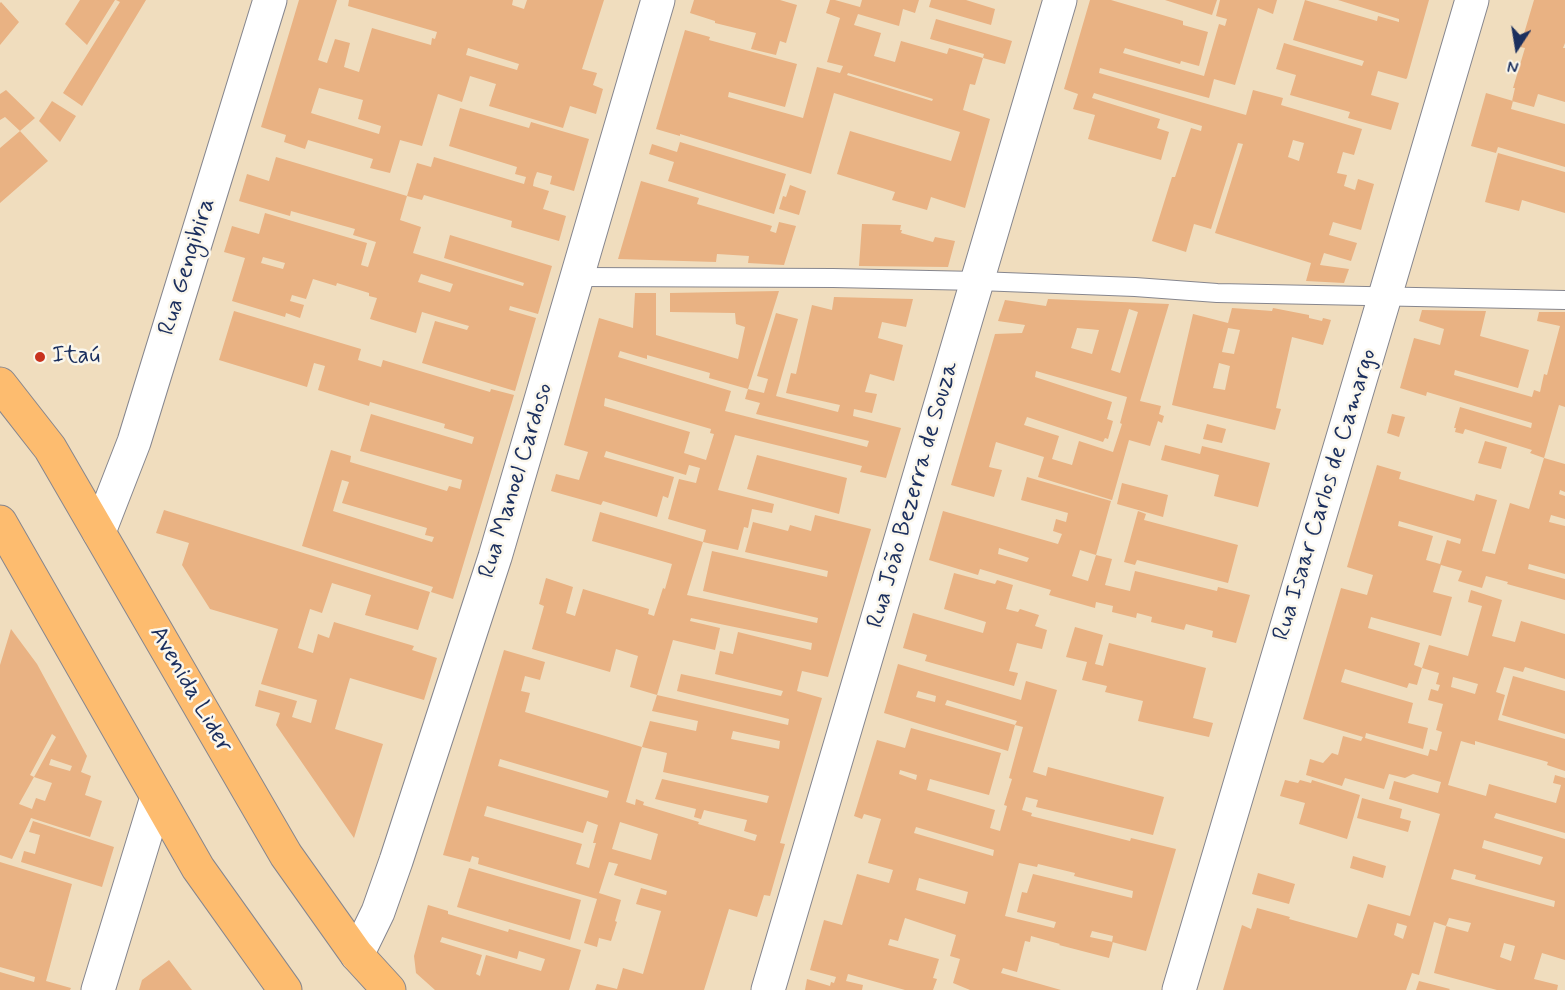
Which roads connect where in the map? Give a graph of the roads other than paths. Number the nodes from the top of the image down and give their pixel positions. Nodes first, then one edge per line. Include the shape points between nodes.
1 (658, 0) edge
2 (1060, 0) edge
3 (1472, 0) edge
4 (267, 1) edge
5 (578, 277) junction
6 (978, 281) junction
7 (1385, 296) junction
8 (1565, 300) edge
9 (0, 384) edge
10 (0, 522) edge
11 (99, 532) junction
12 (157, 797) junction
13 (357, 955) junction
14 (98, 990) edge
15 (285, 990) edge
16 (389, 990) edge
17 (768, 990) edge
18 (1179, 990) edge

1 - 5 street, Rua Manoel Cardoso
2 - 6 street, Rua João Bezerra de Souza
3 - 7 street, Rua Isaar Carlos de Camargo
4 - 11 street, Rua Gengibira via 134,441
5 - 6 lane
5 - 13 street, Rua Manoel Cardoso via 444,715 378,912
6 - 7 lane
6 - 17 street, Rua João Bezerra de Souza
7 - 8 lane
7 - 18 street, Rua Isaar Carlos de Camargo
9 - 11 main road, Avenida Lider via 50,448
10 - 12 main road
11 - 13 main road, Avenida Lider via 286,855
12 - 14 street
12 - 15 main road via 198,868
13 - 16 main road, Avenida Lider

